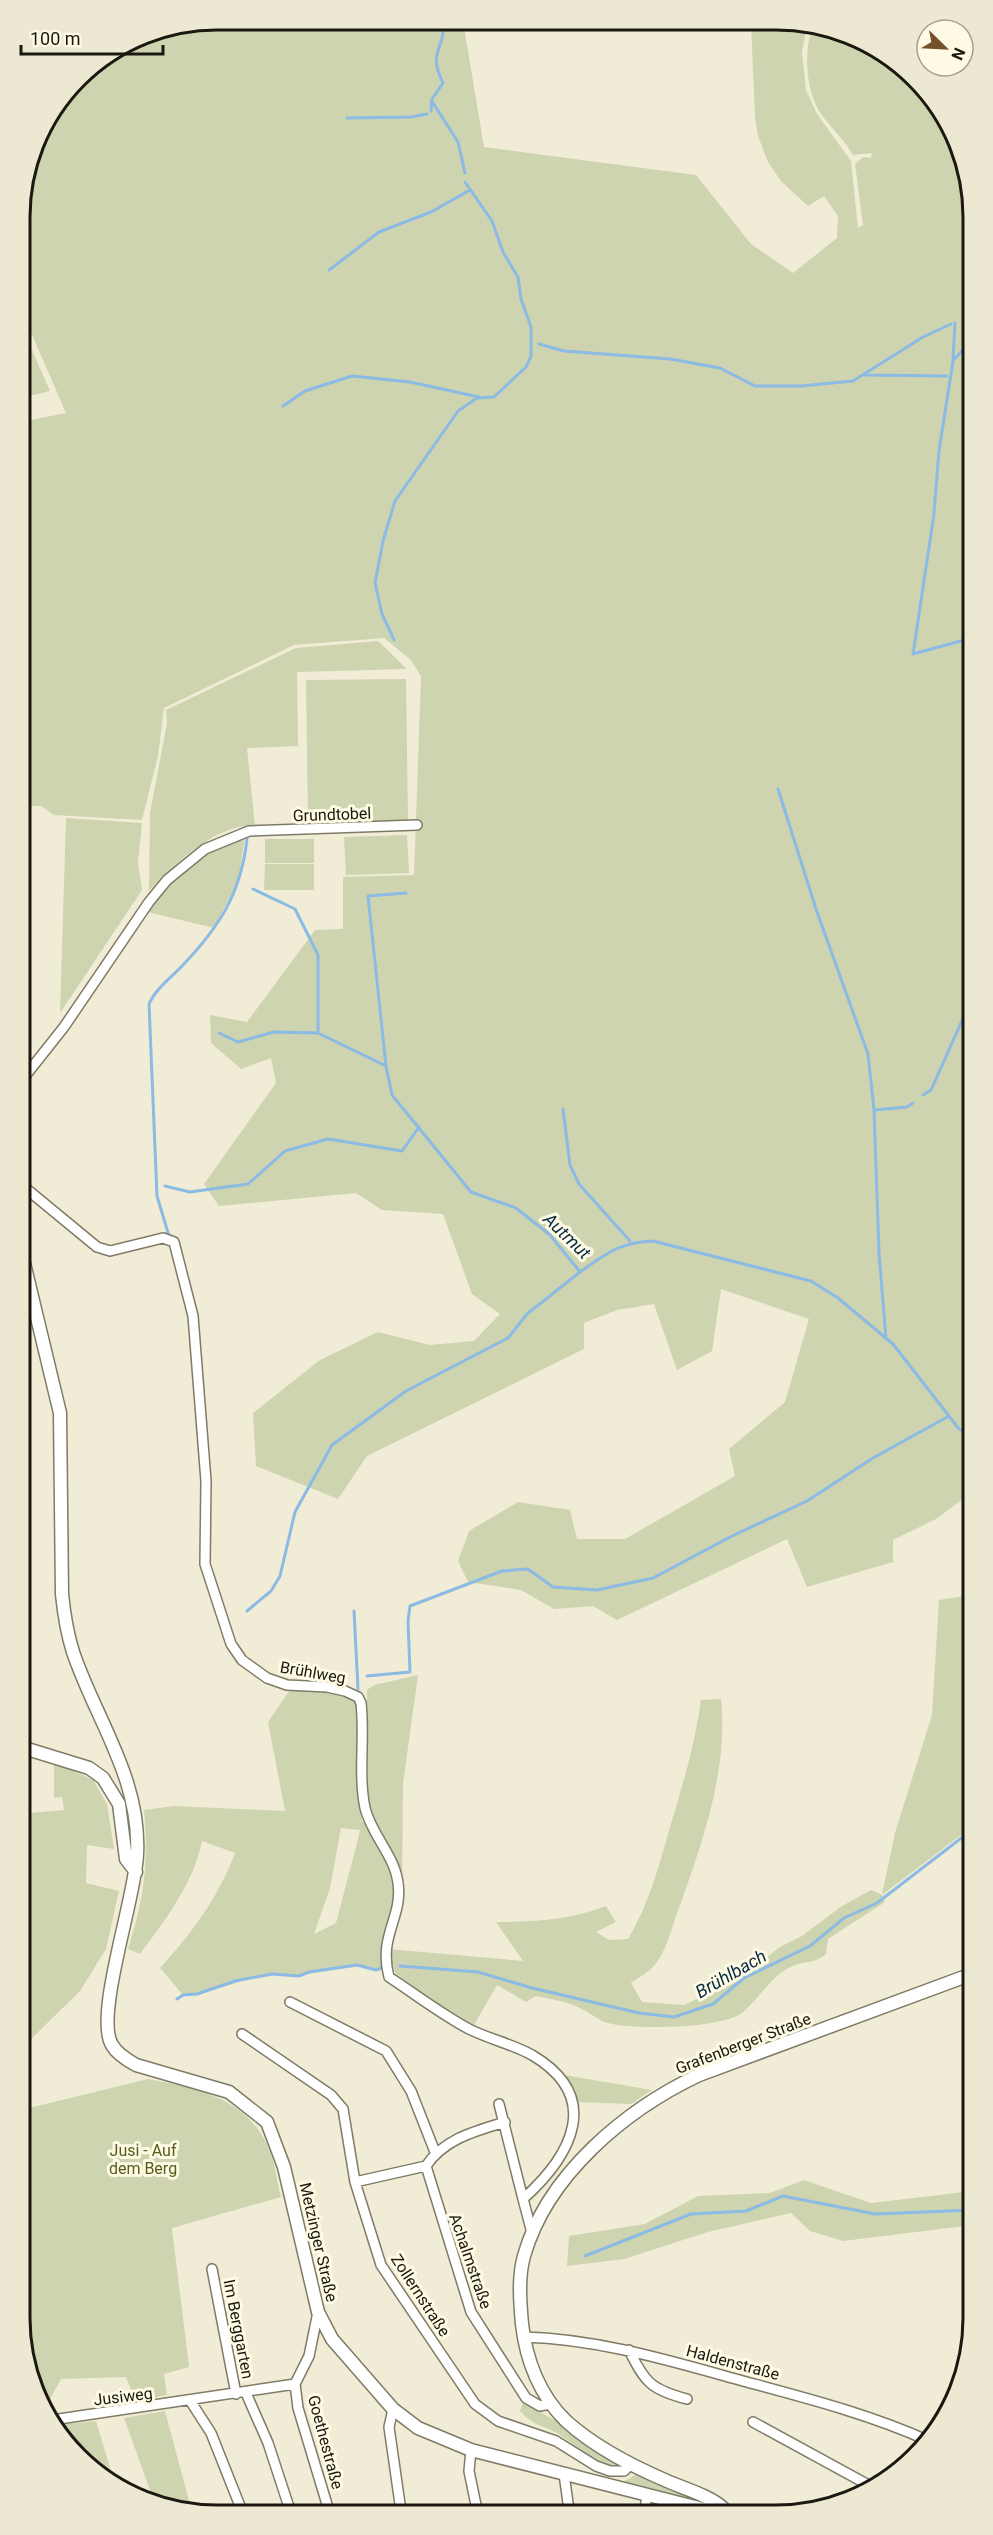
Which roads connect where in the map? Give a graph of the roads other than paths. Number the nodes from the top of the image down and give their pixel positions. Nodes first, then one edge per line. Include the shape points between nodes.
1 (417, 825) dead end
2 (30, 1070) edge
3 (30, 1192) edge
4 (30, 1287) edge
5 (30, 1750) edge
6 (136, 1872) junction
7 (963, 1977) edge
8 (290, 2002) dead end
9 (242, 2034) dead end
10 (499, 2104) dead end
11 (505, 2122) junction
12 (435, 2152) junction
13 (426, 2166) junction
14 (355, 2182) junction
15 (523, 2199) junction
16 (532, 2233) junction
17 (212, 2268) dead end
18 (318, 2312) junction
19 (524, 2337) junction
20 (629, 2350) junction
21 (295, 2384) junction
22 (246, 2393) junction
23 (236, 2394) junction
24 (687, 2399) dead end
25 (191, 2402) junction
26 (550, 2404) junction
27 (393, 2409) junction
28 (59, 2419) dead end
29 (753, 2422) dead end
30 (920, 2437) edge
31 (471, 2450) junction
32 (631, 2464) junction
33 (564, 2474) junction
34 (865, 2483) edge
35 (647, 2494) junction
36 (240, 2505) edge
37 (288, 2505) edge
38 (327, 2505) edge
39 (400, 2505) edge
40 (476, 2505) edge
41 (568, 2505) edge
42 (646, 2505) edge
43 (688, 2505) edge
44 (716, 2505) edge

1 - 2 street, Grundtobel via 249,831 205,849 167,880
3 - 15 street, Brühlweg via 97,1247 110,1251 163,1238 174,1242 193,1316 206,1481 205,1564 231,1644 242,1660 267,1678 358,1696 365,1807 398,1882 398,1907 385,1942 384,1960 389,1977 463,2026 533,2056 566,2085 575,2108 571,2135 551,2170
4 - 6 main road, Metzinger Straße via 60,1413 65,1621 76,1659 130,1789 137,1831
5 - 6 main road via 89,1768 103,1778 119,1804 126,1859
6 - 18 main road, Metzinger Straße via 105,2021 111,2044 127,2060 143,2068 229,2092 267,2122 285,2167
7 - 16 main road, Grafenberger Straße via 669,2089 617,2126 582,2161 548,2204
8 - 12 street via 386,2051 411,2091
9 - 14 street, Zollernstraße via 331,2095 343,2109
10 - 11 street
11 - 12 street via 466,2134
11 - 15 street
12 - 13 street
13 - 14 street
13 - 26 street, Achalmstraße via 471,2312 526,2398 540,2406
14 - 32 street, Zollernstraße via 381,2265 475,2404 498,2421 556,2441 610,2472 624,2471
15 - 16 street
16 - 19 main road, Grafenberger Straße via 520,2282
17 - 23 street, Im Berggarten
18 - 21 street, Goethestraße via 309,2356
18 - 27 main road, Metzinger Straße via 332,2339
19 - 20 street, Haldenstraße via 559,2338
19 - 26 main road, Grafenberger Straße via 529,2359
20 - 24 street via 649,2384
20 - 30 street, Haldenstraße via 824,2403
21 - 22 street, Jusiweg
21 - 38 street, Goethestraße via 298,2408
22 - 23 street, Jusiweg
22 - 37 street
23 - 25 street, Jusiweg
25 - 28 street, Jusiweg
25 - 36 street via 215,2441
26 - 32 main road, Grafenberger Straße via 588,2438
27 - 31 main road, Metzinger Straße via 418,2428
27 - 39 street via 389,2427
29 - 34 street
31 - 33 main road, Metzinger Straße
31 - 40 street via 469,2471
32 - 44 main road, Grafenberger Straße
33 - 35 main road, Metzinger Straße
33 - 41 street
35 - 42 street
35 - 43 main road, Metzinger Straße

